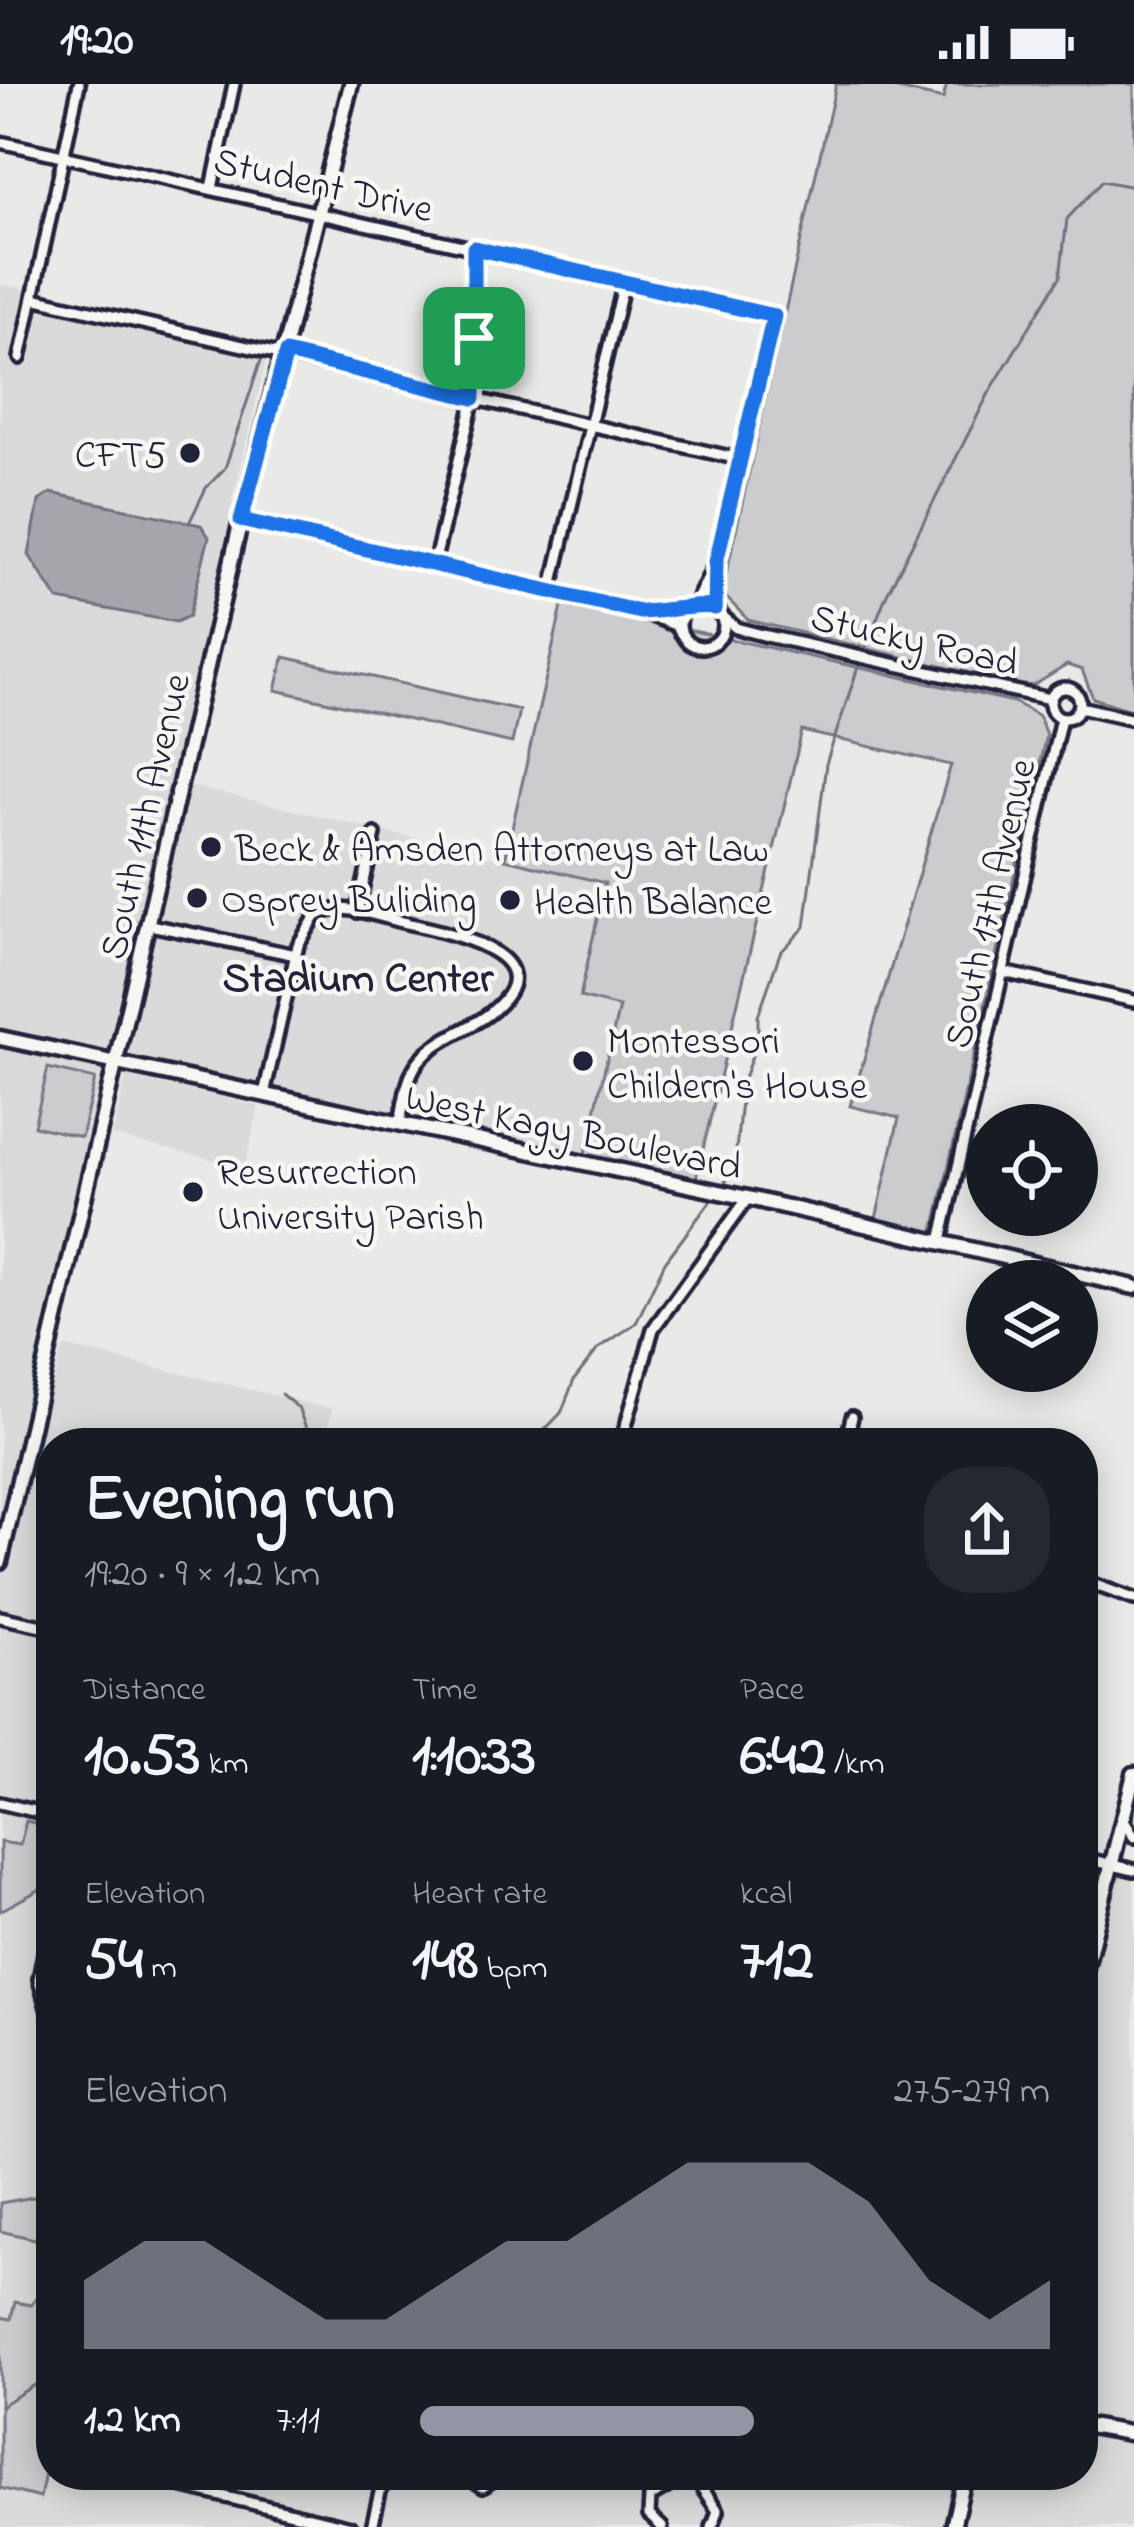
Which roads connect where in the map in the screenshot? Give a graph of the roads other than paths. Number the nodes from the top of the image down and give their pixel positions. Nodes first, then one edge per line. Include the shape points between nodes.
1 (79, 84) edge
2 (234, 84) edge
3 (351, 85) edge
4 (0, 142) edge
5 (63, 156) junction
6 (212, 188) junction
7 (320, 212) junction
8 (474, 248) junction
9 (624, 282) junction
10 (33, 298) junction
11 (286, 353) junction
12 (20, 358) dead end
13 (474, 398) junction
14 (589, 425) junction
15 (739, 458) junction
16 (241, 520) junction
17 (716, 562) junction
18 (434, 564) junction
19 (551, 591) junction
20 (691, 607) junction
21 (718, 611) junction
22 (640, 612) junction
23 (767, 636) junction
24 (683, 637) junction
25 (718, 640) junction
26 (1050, 699) junction
27 (1080, 707) junction
28 (1061, 718) junction
29 (1134, 719) edge
30 (375, 834) dead end
31 (357, 912) junction
32 (150, 925) junction
33 (296, 955) junction
34 (1003, 972) junction
35 (1134, 1001) edge
36 (0, 1039) edge
37 (115, 1064) junction
38 (264, 1094) junction
39 (400, 1124) junction
40 (748, 1198) junction
41 (941, 1241) junction
42 (1134, 1287) edge
43 (852, 1417) dead end
44 (625, 1428) edge
45 (849, 1428) edge
46 (0, 1562) edge
47 (1098, 1586) edge
48 (1134, 1599) edge
49 (0, 1617) edge
50 (36, 1625) edge
51 (1134, 1774) edge
52 (0, 1803) edge
53 (36, 1811) edge
54 (1123, 1819) junction
55 (1134, 1838) edge
56 (1098, 1862) edge
57 (1112, 1865) junction
58 (1134, 1870) edge
59 (1099, 1910) joint
60 (1098, 1914) edge
61 (1098, 2428) edge
62 (1134, 2434) edge
63 (197, 2490) edge
64 (381, 2490) edge
65 (663, 2490) edge
66 (702, 2490) edge
67 (961, 2490) edge
68 (351, 2527) edge
69 (372, 2527) edge
70 (662, 2527) edge
71 (712, 2527) edge
72 (952, 2527) edge

1 - 5 street
2 - 6 street
3 - 7 street, South 11th Avenue
4 - 5 street, Student Drive
5 - 6 street, Student Drive
5 - 10 street
6 - 7 street, Student Drive
7 - 8 street, Student Drive
7 - 11 street, South 11th Avenue
8 - 9 street, Student Drive
8 - 13 street
9 - 14 street
9 - 15 street, Student Drive via 774,316
10 - 11 street
10 - 12 street
11 - 13 street
11 - 16 street, South 11th Avenue
13 - 14 street
13 - 18 street
14 - 15 street
14 - 19 street
15 - 17 street
16 - 18 street
16 - 32 street, South 11th Avenue
17 - 20 street
17 - 21 street
18 - 19 street
19 - 22 street
20 - 21 street
20 - 22 street
20 - 24 street via 680,620
21 - 23 street, Stucky Road via 736,628
21 - 25 street
22 - 24 street via 675,625
23 - 25 street, Stucky Road
23 - 26 street, Stucky Road
24 - 25 street via 702,647
26 - 27 street, Stucky Road via 1066,687
26 - 28 street, Stucky Road
27 - 28 street
27 - 29 street, Stucky Road
28 - 34 street, South 17th Avenue
30 - 31 street
31 - 33 street via 316,916
31 - 39 street via 479,940 497,950 509,976 494,1011 415,1066
32 - 33 street
32 - 37 street, South 11th Avenue
33 - 38 street
34 - 35 street
34 - 41 street, South 17th Avenue
36 - 37 street, West Kagy Boulevard
37 - 38 street, West Kagy Boulevard
37 - 46 street, South 11th Avenue
38 - 39 street, West Kagy Boulevard
39 - 40 street, West Kagy Boulevard
40 - 41 street, West Kagy Boulevard
40 - 44 street via 653,1329
41 - 42 street, West Kagy Boulevard
43 - 45 street
47 - 48 street
49 - 50 street
51 - 54 street
52 - 53 street
54 - 55 street
54 - 57 street
56 - 57 street
57 - 58 street
57 - 59 street
59 - 60 street
61 - 62 street
63 - 68 street
64 - 69 street
65 - 70 street via 650,2497 650,2516
66 - 71 street via 718,2511
67 - 72 street

